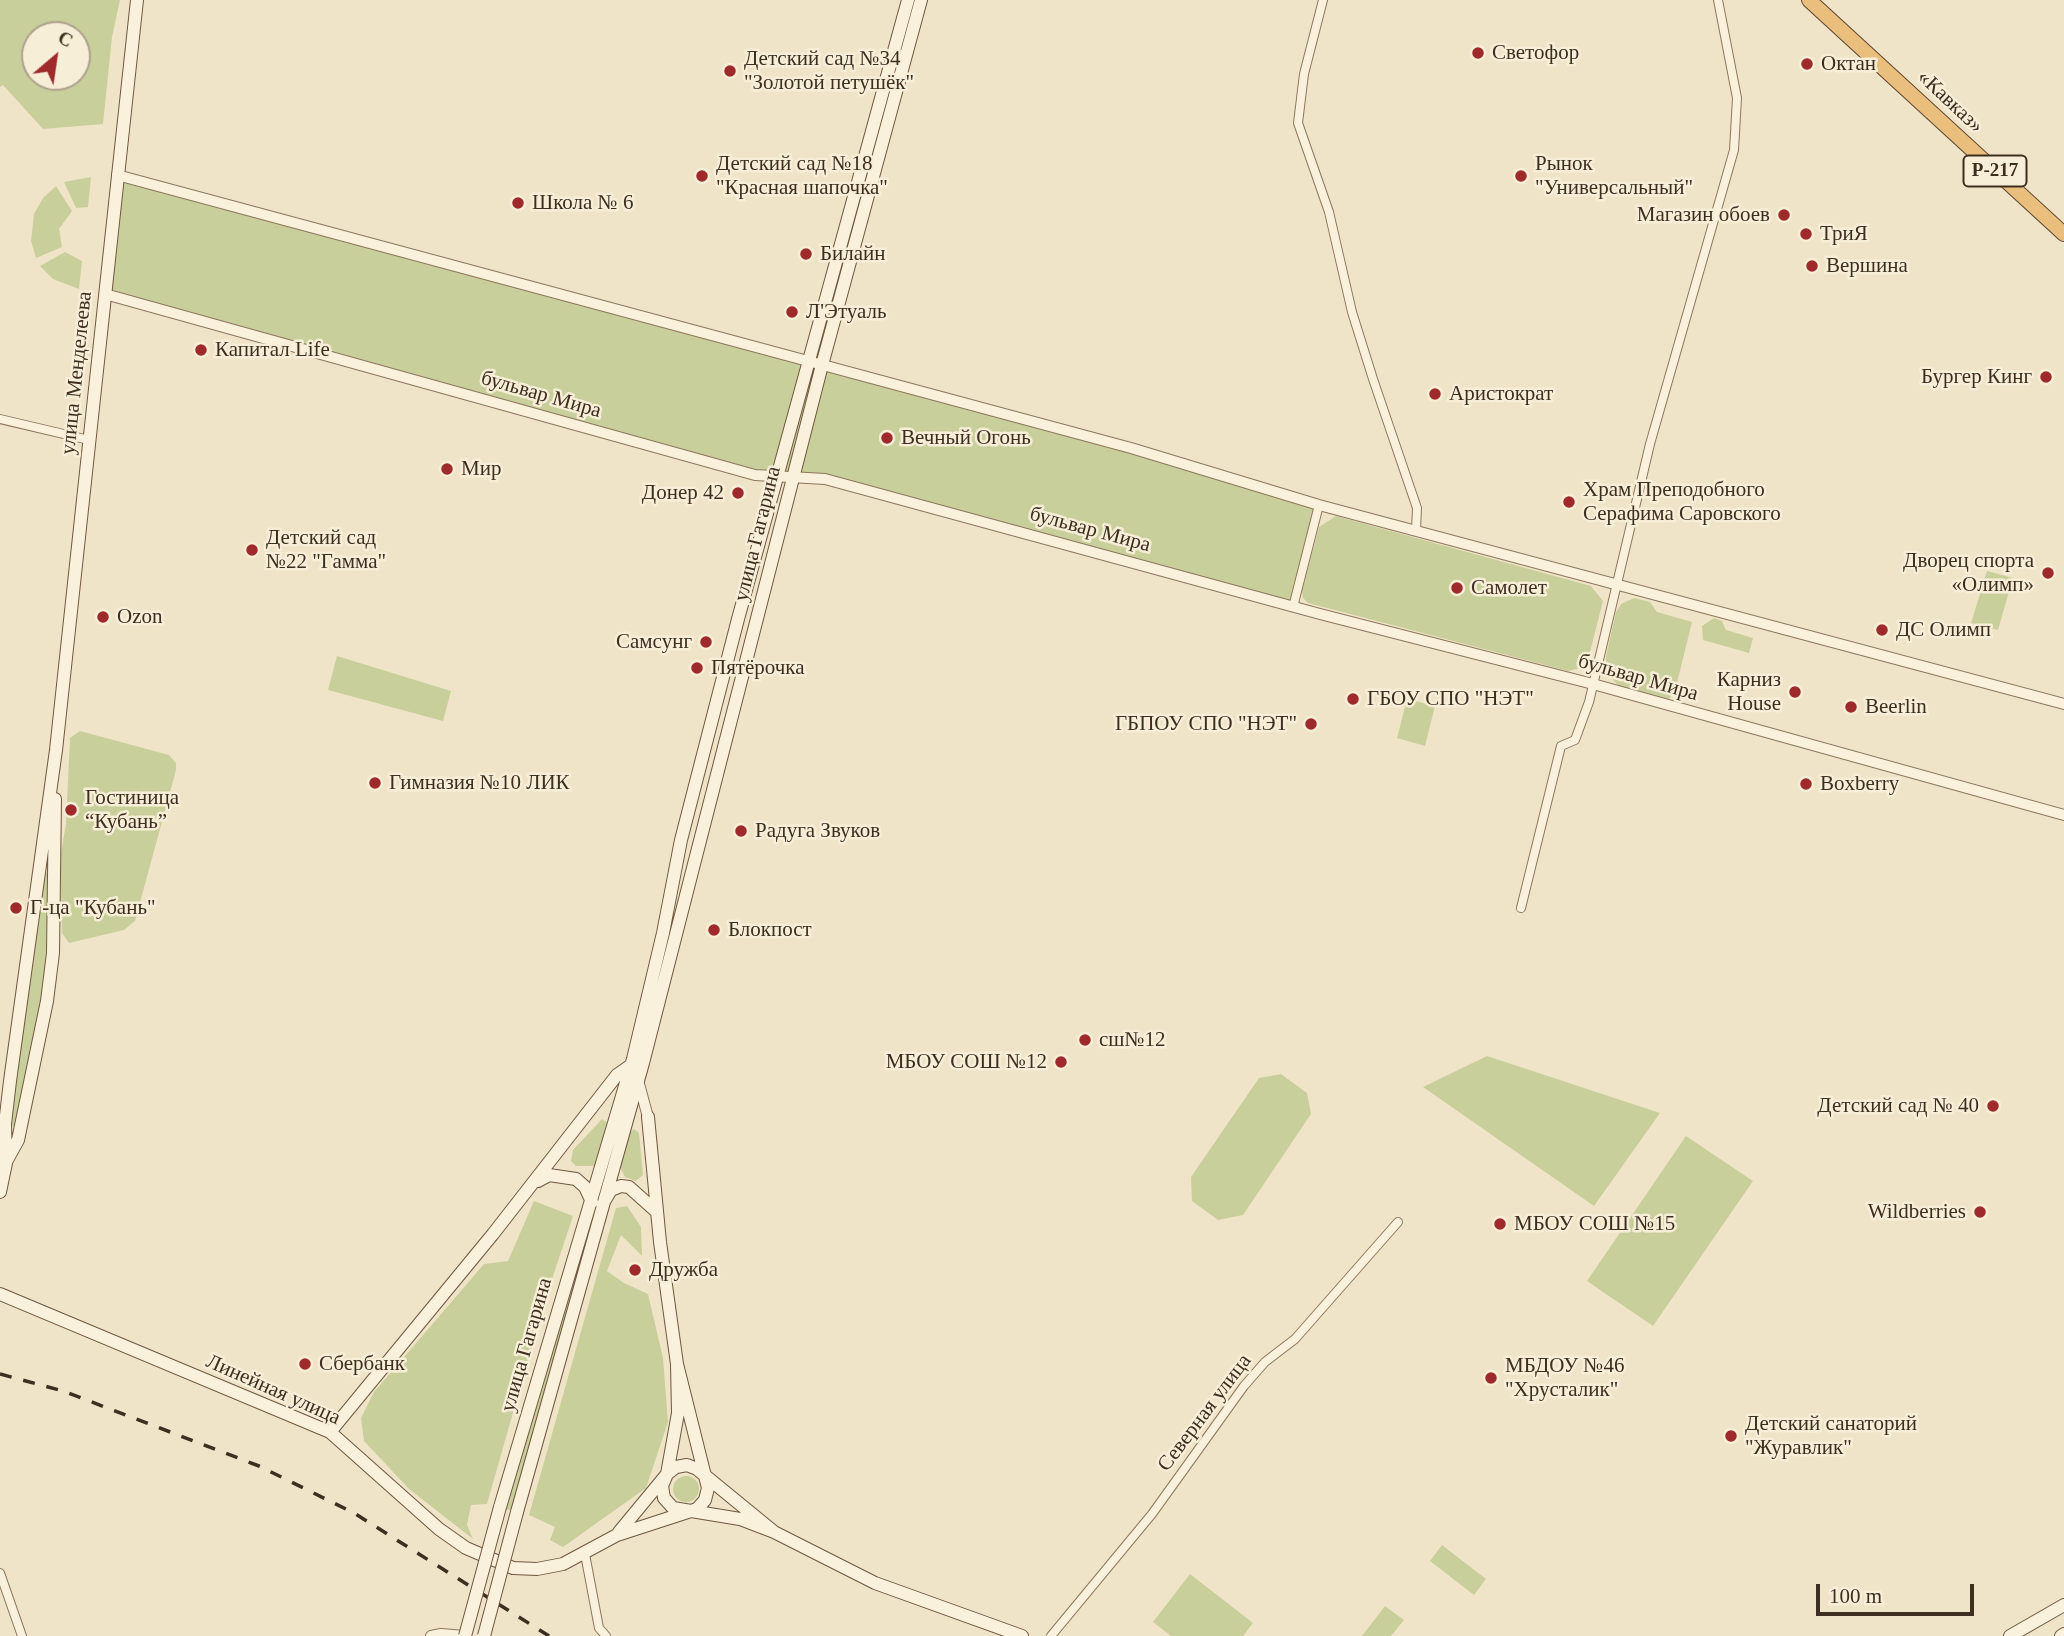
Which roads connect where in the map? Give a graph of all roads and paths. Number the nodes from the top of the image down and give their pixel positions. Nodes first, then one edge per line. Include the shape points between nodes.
1 (137, 0) edge
2 (908, 0) edge
3 (921, 0) edge
4 (1323, 0) edge
5 (1718, 0) edge
6 (1810, 0) edge
7 (117, 174) junction
8 (2064, 234) edge
9 (106, 293) junction
10 (808, 361) junction
11 (822, 365) junction
12 (0, 419) edge
13 (89, 440) junction
14 (776, 478) junction
15 (792, 479) junction
16 (1319, 505) junction
17 (1416, 530) junction
18 (1615, 584) junction
19 (1293, 607) junction
20 (1593, 684) junction
21 (2064, 704) edge
22 (57, 750) junction
23 (2064, 815) edge
24 (1521, 908) dead end
25 (630, 1066) junction
26 (638, 1080) junction
27 (648, 1117) joint
28 (6, 1163) junction
29 (531, 1185) junction
30 (0, 1192) edge
31 (597, 1202) junction
32 (657, 1212) junction
33 (1398, 1222) dead end
34 (0, 1294) edge
35 (677, 1364) junction
36 (330, 1432) junction
37 (667, 1474) junction
38 (705, 1476) junction
39 (685, 1511) junction
40 (774, 1532) junction
41 (617, 1535) junction
42 (585, 1555) junction
43 (0, 1573) edge
44 (2064, 1605) edge
45 (22, 1636) edge
46 (431, 1636) edge
47 (465, 1636) edge
48 (484, 1636) edge
49 (606, 1636) edge
50 (1021, 1636) edge
51 (1051, 1636) edge
52 (2010, 1636) edge

1 - 7 main road, улица Менделеева
2 - 10 main road, улица Гагарина
3 - 11 main road, улица Гагарина
4 - 17 street via 1304,74 1298,123 1329,212 1352,312 1417,508
5 - 18 street via 1737,98 1734,149
6 - 8 highway, «Кавказ» / Р-217
7 - 9 main road, улица Менделеева
7 - 10 street
9 - 13 main road, улица Менделеева
9 - 14 street, бульвар Мира
10 - 11 street
10 - 14 main road, улица Гагарина
11 - 15 main road, улица Гагарина
11 - 16 street via 1132,448
12 - 13 street
13 - 22 main road, улица Менделеева
14 - 15 street, бульвар Мира
14 - 25 main road, улица Гагарина via 681,840
15 - 19 street, бульвар Мира via 825,479
15 - 26 main road, улица Гагарина
16 - 17 street
16 - 19 street
17 - 18 street
18 - 20 street
18 - 21 street
19 - 20 street, бульвар Мира
20 - 23 street, бульвар Мира
20 - 24 street via 1575,740 1561,746
22 - 28 main road, улица Менделеева via 10,1082
22 - 28 main road, улица Менделеева via 53,953 18,1140
25 - 29 main road via 617,1075
25 - 31 main road, улица Гагарина
26 - 27 street, улица Гагарина
26 - 31 main road, улица Гагарина
27 - 32 main road, улица Гагарина
28 - 30 main road, улица Менделеева
29 - 31 main road via 548,1175 564,1175 585,1186
29 - 36 main road
31 - 32 main road via 611,1190 629,1187
31 - 47 main road, улица Гагарина, bridge via 562,1289
31 - 48 main road, улица Гагарина, bridge
32 - 35 main road, улица Гагарина
33 - 51 street, Северная улица via 1295,1339 1244,1386 1152,1514
34 - 36 main road, Линейная улица
35 - 37 main road, улица Гагарина via 678,1413
35 - 38 main road, улица Гагарина
36 - 42 main road, Линейная улица via 410,1506 466,1548 513,1568 537,1569
37 - 38 main road via 687,1465
37 - 39 main road via 664,1498 673,1508
37 - 41 main road, Линейная улица
38 - 39 main road via 705,1500 697,1509
38 - 40 main road
39 - 40 main road via 720,1514
39 - 41 main road, Линейная улица
40 - 50 main road via 875,1583
41 - 42 main road, Линейная улица
42 - 49 street via 599,1628
43 - 45 street
44 - 52 main road
46 - 47 street

